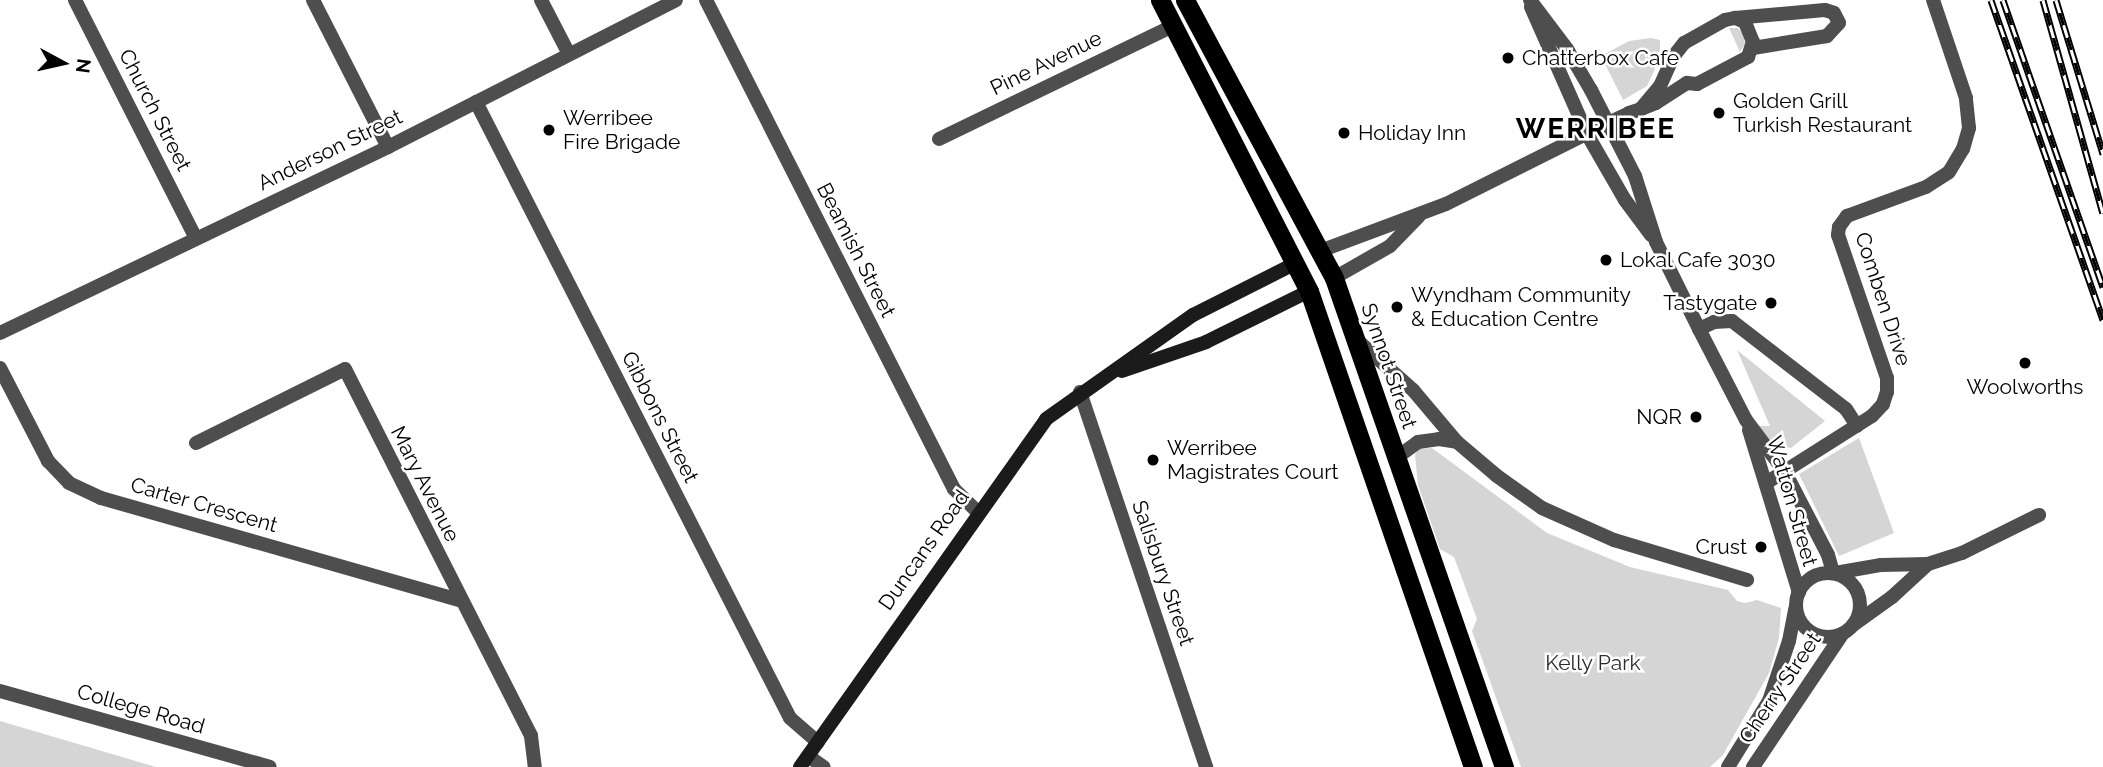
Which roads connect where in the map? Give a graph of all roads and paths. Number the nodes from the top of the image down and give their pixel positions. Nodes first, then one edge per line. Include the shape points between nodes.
1 (75, 0) edge
2 (313, 0) edge
3 (541, 0) edge
4 (676, 0) edge
5 (706, 0) edge
6 (1160, 0) edge
7 (1529, 0) edge
8 (1933, 0) edge
9 (1187, 3) edge
10 (1735, 18) junction
11 (1173, 26) junction
12 (1753, 48) junction
13 (569, 54) junction
14 (1673, 57) junction
15 (1687, 83) junction
16 (476, 102) junction
17 (1641, 109) junction
18 (1249, 118) junction
19 (1608, 123) junction
20 (1226, 130) junction
21 (1587, 134) junction
22 (939, 139) dead end
23 (388, 147) junction
24 (1420, 215) junction
25 (196, 238) junction
26 (1657, 242) junction
27 (1320, 251) junction
28 (1294, 264) junction
29 (1334, 278) junction
30 (1308, 291) junction
31 (2, 328) edge
32 (1699, 329) junction
33 (1358, 341) junction
34 (0, 369) edge
35 (1104, 377) junction
36 (1080, 392) junction
37 (1746, 420) junction
38 (1857, 426) junction
39 (1457, 442) junction
40 (197, 443) dead end
41 (1396, 458) junction
42 (1784, 472) junction
43 (1766, 483) junction
44 (978, 512) junction
45 (2039, 515) dead end
46 (1928, 564) junction
47 (1834, 573) junction
48 (1747, 580) dead end
49 (1798, 596) junction
50 (460, 600) junction
51 (1848, 629) junction
52 (0, 691) edge
53 (1478, 692) junction
54 (1451, 703) junction
55 (818, 742) junction
56 (804, 762) edge
57 (270, 767) edge
58 (535, 767) edge
59 (824, 767) edge
60 (1206, 767) edge
61 (1473, 767) edge
62 (1504, 767) edge
63 (1728, 767) edge
64 (1753, 767) edge

1 - 25 street, Church Street
2 - 23 street
3 - 13 street
4 - 13 street, Anderson Street
5 - 44 street, Beamish Street via 954,489
6 - 11 highway
7 - 19 street, Watton Street via 1567,49
7 - 21 street, Watton Street
8 - 38 street, Comben Drive via 1966,98 1969,128 1949,172 1926,187 1847,216 1839,224 1838,235 1887,378 1883,404
9 - 11 highway
9 - 18 highway, Synnot Street
10 - 12 street via 1745,22
10 - 12 street via 1825,10 1834,13 1839,23 1827,36
10 - 14 street via 1684,43
11 - 20 highway
11 - 22 street, Pine Avenue
12 - 15 street, Duncans Road via 1734,66 1697,84
13 - 16 street, Anderson Street
14 - 15 street via 1677,74
14 - 17 street via 1660,86
15 - 17 street, Duncans Road
16 - 23 street, Anderson Street
16 - 55 street, Gibbons Street via 790,718
17 - 19 street, Duncans Road
18 - 20 highway
18 - 27 highway, Synnot Street
19 - 21 street, Duncans Road
19 - 26 street, Watton Street via 1635,176
20 - 28 highway
21 - 24 street, Duncans Road
21 - 26 street, Watton Street via 1625,200
23 - 25 street, Anderson Street
24 - 27 street, Duncans Road
24 - 29 street, Duncans Road via 1390,246
25 - 31 street, Anderson Street
26 - 32 street, Watton Street
27 - 28 highway, Duncans Road
27 - 29 highway, Synnot Street
28 - 30 highway
28 - 35 main road, Duncans Road via 1193,315
29 - 30 highway, Duncans Road
29 - 33 highway, Synnot Street
30 - 35 main road, Duncans Road via 1206,342
30 - 54 highway
32 - 37 street, Watton Street
32 - 38 street via 1732,321 1846,409
33 - 39 street via 1413,390
33 - 41 highway, Synnot Street
34 - 50 street, Carter Crescent via 48,461 69,482 101,498
35 - 36 main road, Duncans Road
36 - 44 main road, Duncans Road via 1035,430
36 - 60 street, Salisbury Street
37 - 42 street, Watton Street
37 - 43 street, Watton Street
38 - 42 street, Comben Drive
39 - 41 street via 1418,442
39 - 48 street via 1542,508 1614,540
40 - 50 street, Mary Avenue via 345,369
41 - 53 highway, Synnot Street
42 - 43 street, Comben Drive
42 - 47 street, Watton Street
43 - 49 street, Watton Street
44 - 55 main road, Duncans Road
45 - 46 street, Cherry Street via 1962,553
46 - 47 street
46 - 51 street, Cherry Street
47 - 49 street via 1812,577
47 - 51 street via 1853,584 1859,594 1861,605
49 - 51 street via 1797,609 1805,627 1823,636
49 - 63 street, Cherry Street via 1769,701
50 - 58 street, Mary Avenue via 531,737
51 - 64 street, Cherry Street
52 - 57 street, College Road
53 - 54 highway
53 - 62 highway, Synnot Street
54 - 61 highway
55 - 56 main road, Duncans Road
56 - 59 street

